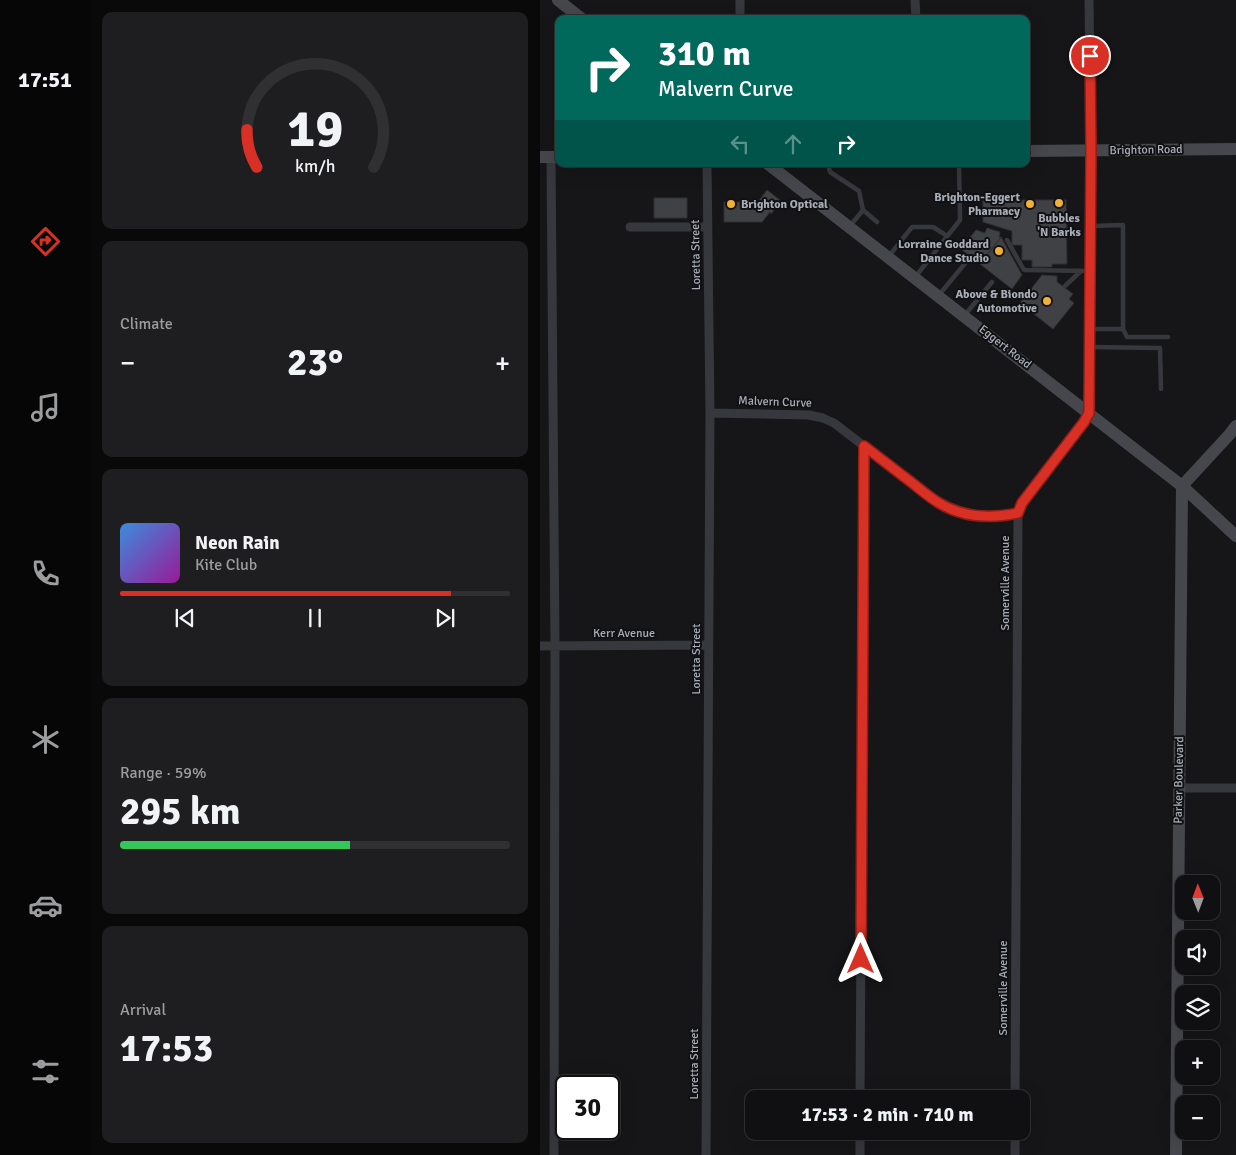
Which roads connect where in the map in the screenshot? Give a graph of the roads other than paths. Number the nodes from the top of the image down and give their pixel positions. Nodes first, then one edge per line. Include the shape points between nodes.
1 (558, 0) edge
2 (740, 0) edge
3 (915, 0) edge
4 (1089, 0) edge
5 (577, 15) edge
6 (740, 15) edge
7 (916, 15) edge
8 (1236, 149) edge
9 (1091, 150) junction
10 (1030, 151) edge
11 (550, 157) edge
12 (707, 167) edge
13 (772, 167) edge
14 (829, 167) edge
15 (959, 167) edge
16 (863, 210) junction
17 (877, 222) dead end
18 (1091, 226) junction
19 (630, 227) dead end
20 (708, 227) junction
21 (850, 227) junction
22 (948, 236) junction
23 (1007, 240) dead end
24 (888, 257) junction
25 (967, 261) dead end
26 (1086, 271) junction
27 (915, 278) junction
28 (992, 282) dead end
29 (1065, 286) dead end
30 (938, 296) junction
31 (964, 316) junction
32 (1090, 329) junction
33 (1122, 329) junction
34 (1168, 337) dead end
35 (1090, 347) junction
36 (1161, 389) dead end
37 (710, 413) junction
38 (1089, 413) junction
39 (1236, 426) edge
40 (864, 446) junction
41 (1182, 486) junction
42 (1018, 513) junction
43 (1236, 536) edge
44 (555, 645) junction
45 (708, 645) junction
46 (540, 646) edge
47 (1179, 788) junction
48 (1236, 788) edge
49 (860, 1090) edge
50 (1015, 1090) edge
51 (860, 1140) edge
52 (1015, 1140) edge
53 (554, 1155) edge
54 (706, 1155) edge
55 (860, 1155) edge
56 (1014, 1155) edge
57 (1176, 1155) edge

1 - 5 street
2 - 6 street
3 - 7 street
4 - 9 street
8 - 9 street, Brighton Road
9 - 10 street, Brighton Road
9 - 18 street
11 - 44 street
12 - 20 street, Loretta Street
13 - 21 street, Eggert Road
14 - 16 lane via 830,172 859,191
15 - 22 lane via 960,220
16 - 17 lane
16 - 21 lane
18 - 26 street
18 - 33 lane via 1123,225
19 - 20 street
20 - 37 street, Loretta Street
21 - 24 street, Eggert Road
22 - 24 lane via 933,227 912,227
22 - 27 lane
23 - 26 lane via 1024,270
24 - 27 street, Eggert Road
25 - 30 lane
26 - 29 lane
26 - 32 street
27 - 30 street, Eggert Road
28 - 31 lane
30 - 31 street, Eggert Road
31 - 38 street, Eggert Road
32 - 33 lane
32 - 35 street
33 - 34 lane via 1128,337
35 - 36 lane via 1160,348
35 - 38 street
37 - 40 street, Malvern Curve via 809,414 834,423
37 - 45 street, Loretta Street
38 - 41 street, Eggert Road
38 - 42 street via 1022,503
39 - 41 street
40 - 42 street, Malvern Curve via 952,510 985,517
40 - 49 street
41 - 43 street, Eggert Road
41 - 47 street, Parker Boulevard
42 - 50 street, Somerville Avenue
44 - 45 street, Kerr Avenue
44 - 46 street, Kerr Avenue
44 - 53 street
45 - 54 street, Loretta Street
47 - 48 street
47 - 57 street, Parker Boulevard
51 - 55 street
52 - 56 street

